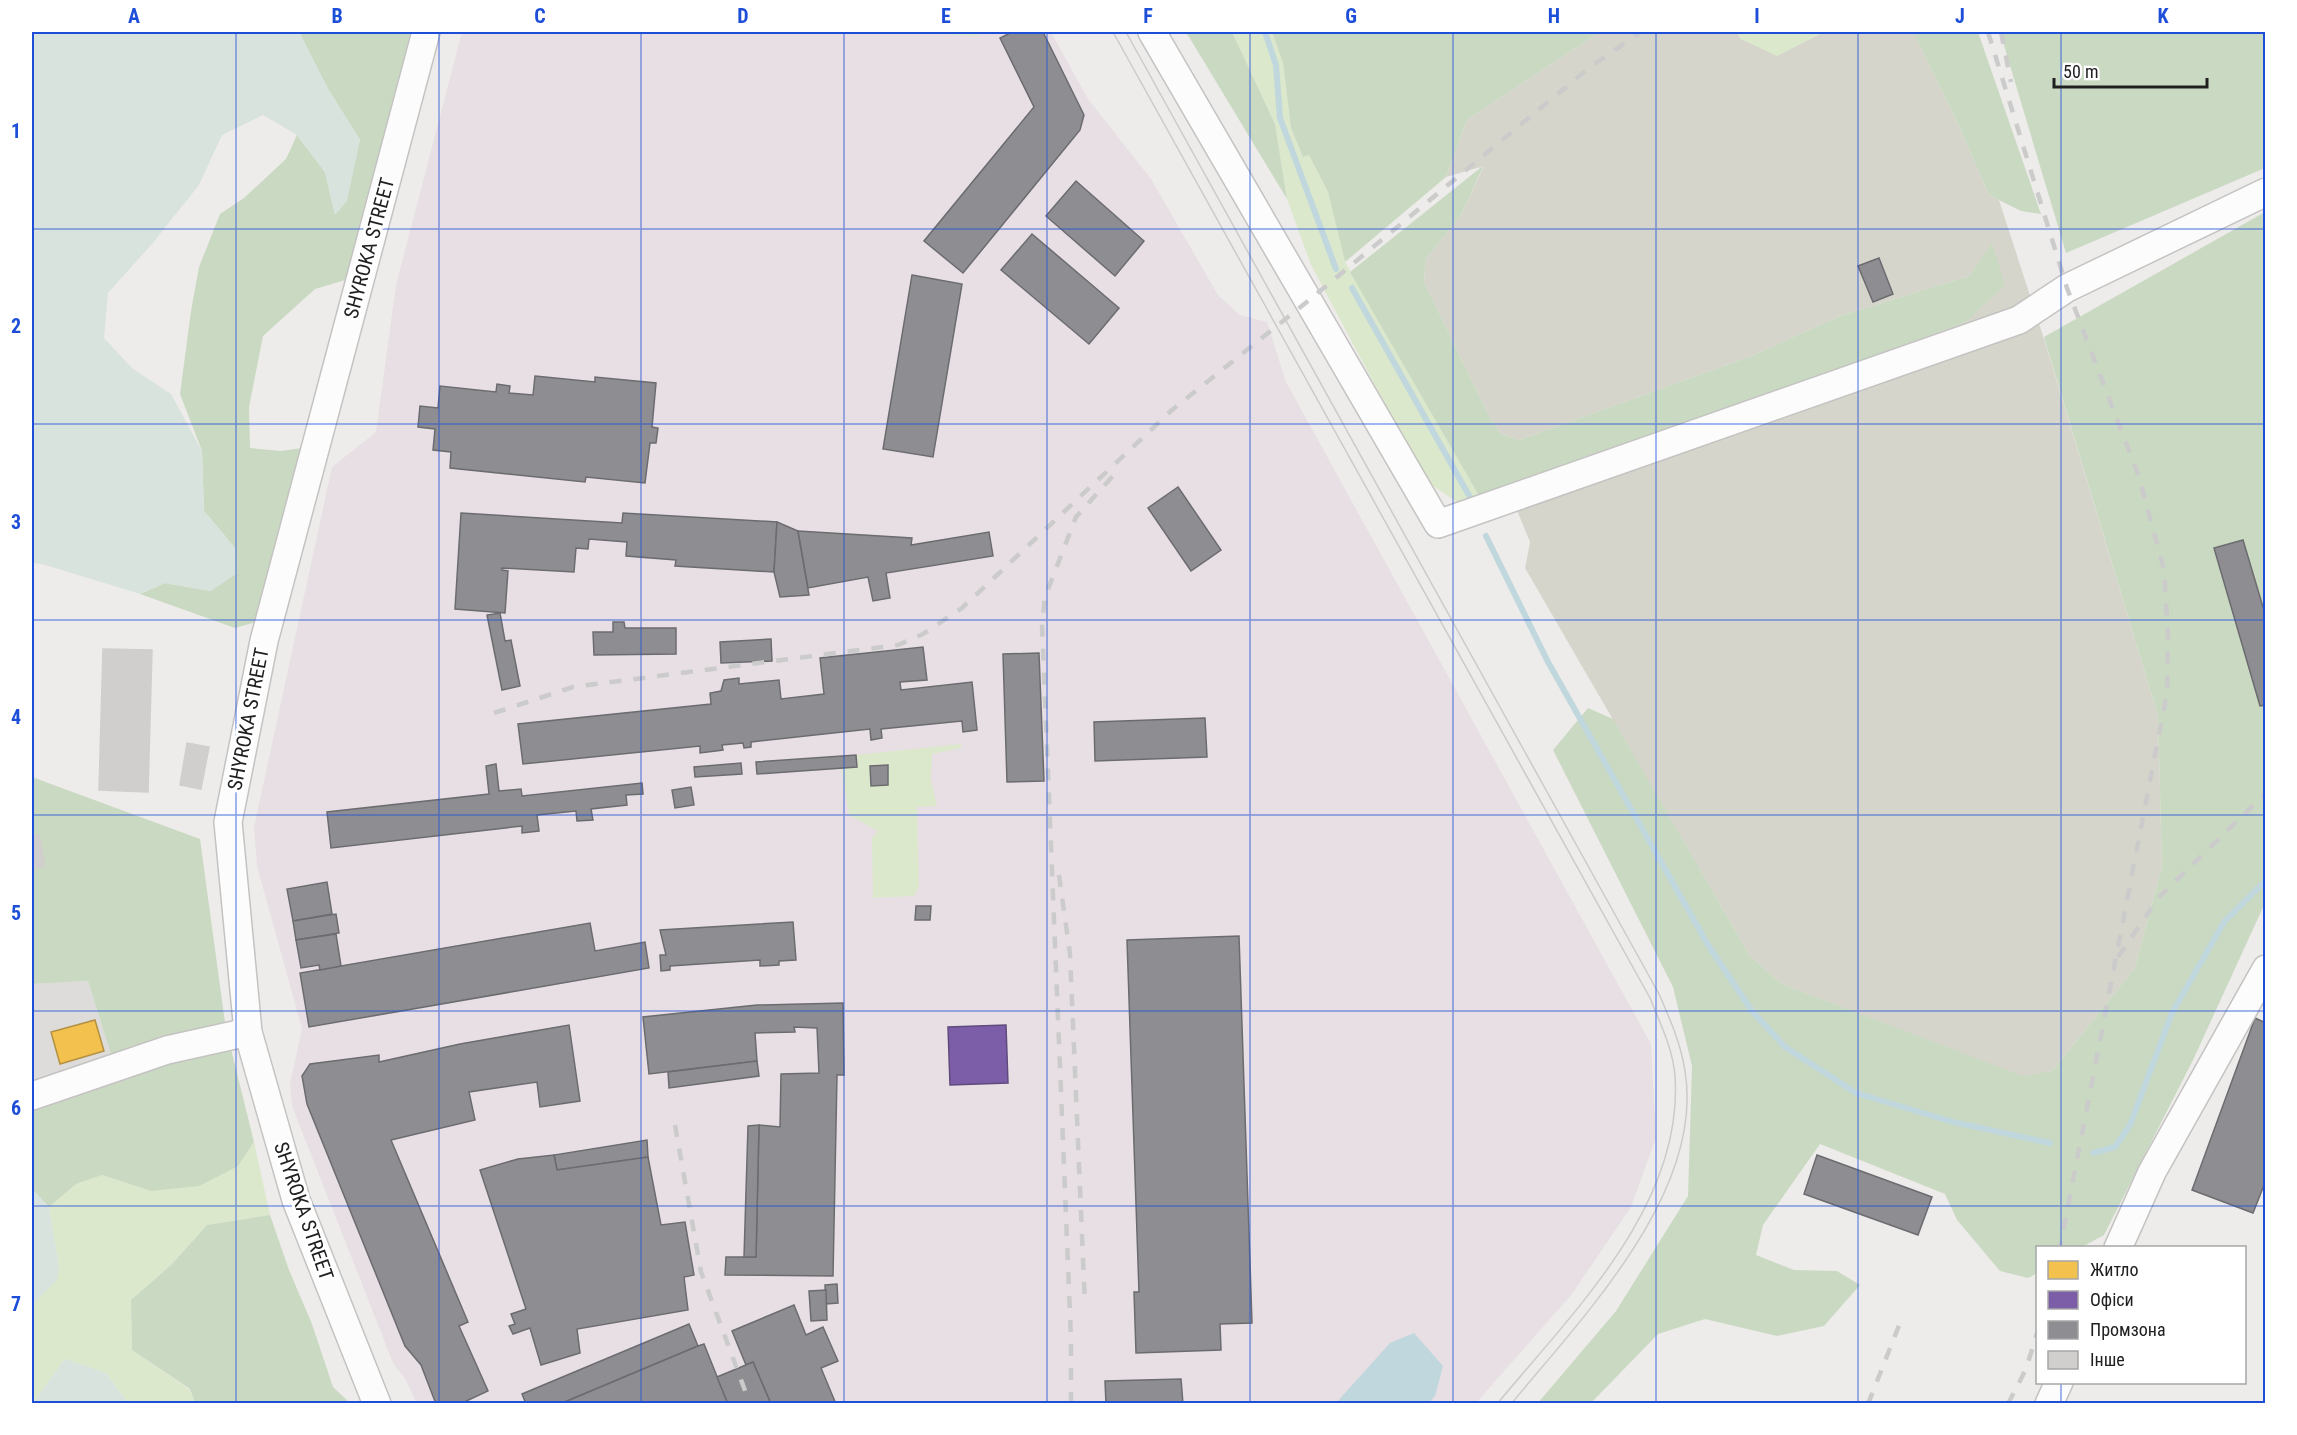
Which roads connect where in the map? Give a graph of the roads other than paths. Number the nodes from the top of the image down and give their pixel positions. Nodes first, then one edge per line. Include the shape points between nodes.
1 (426, 32) edge
2 (1152, 32) edge
3 (2265, 192) edge
4 (2265, 969) edge
5 (249, 1032) junction
6 (32, 1096) edge
7 (2119, 1246) edge
8 (2059, 1384) edge
9 (377, 1404) edge
10 (2049, 1404) edge

1 - 5 street, SHYROKA STREET via 264,641 228,822
2 - 3 street via 1438,524 2019,320 2067,288
4 - 7 street via 2152,1172
5 - 6 street via 167,1050
5 - 9 street, SHYROKA STREET via 296,1200
8 - 10 street

